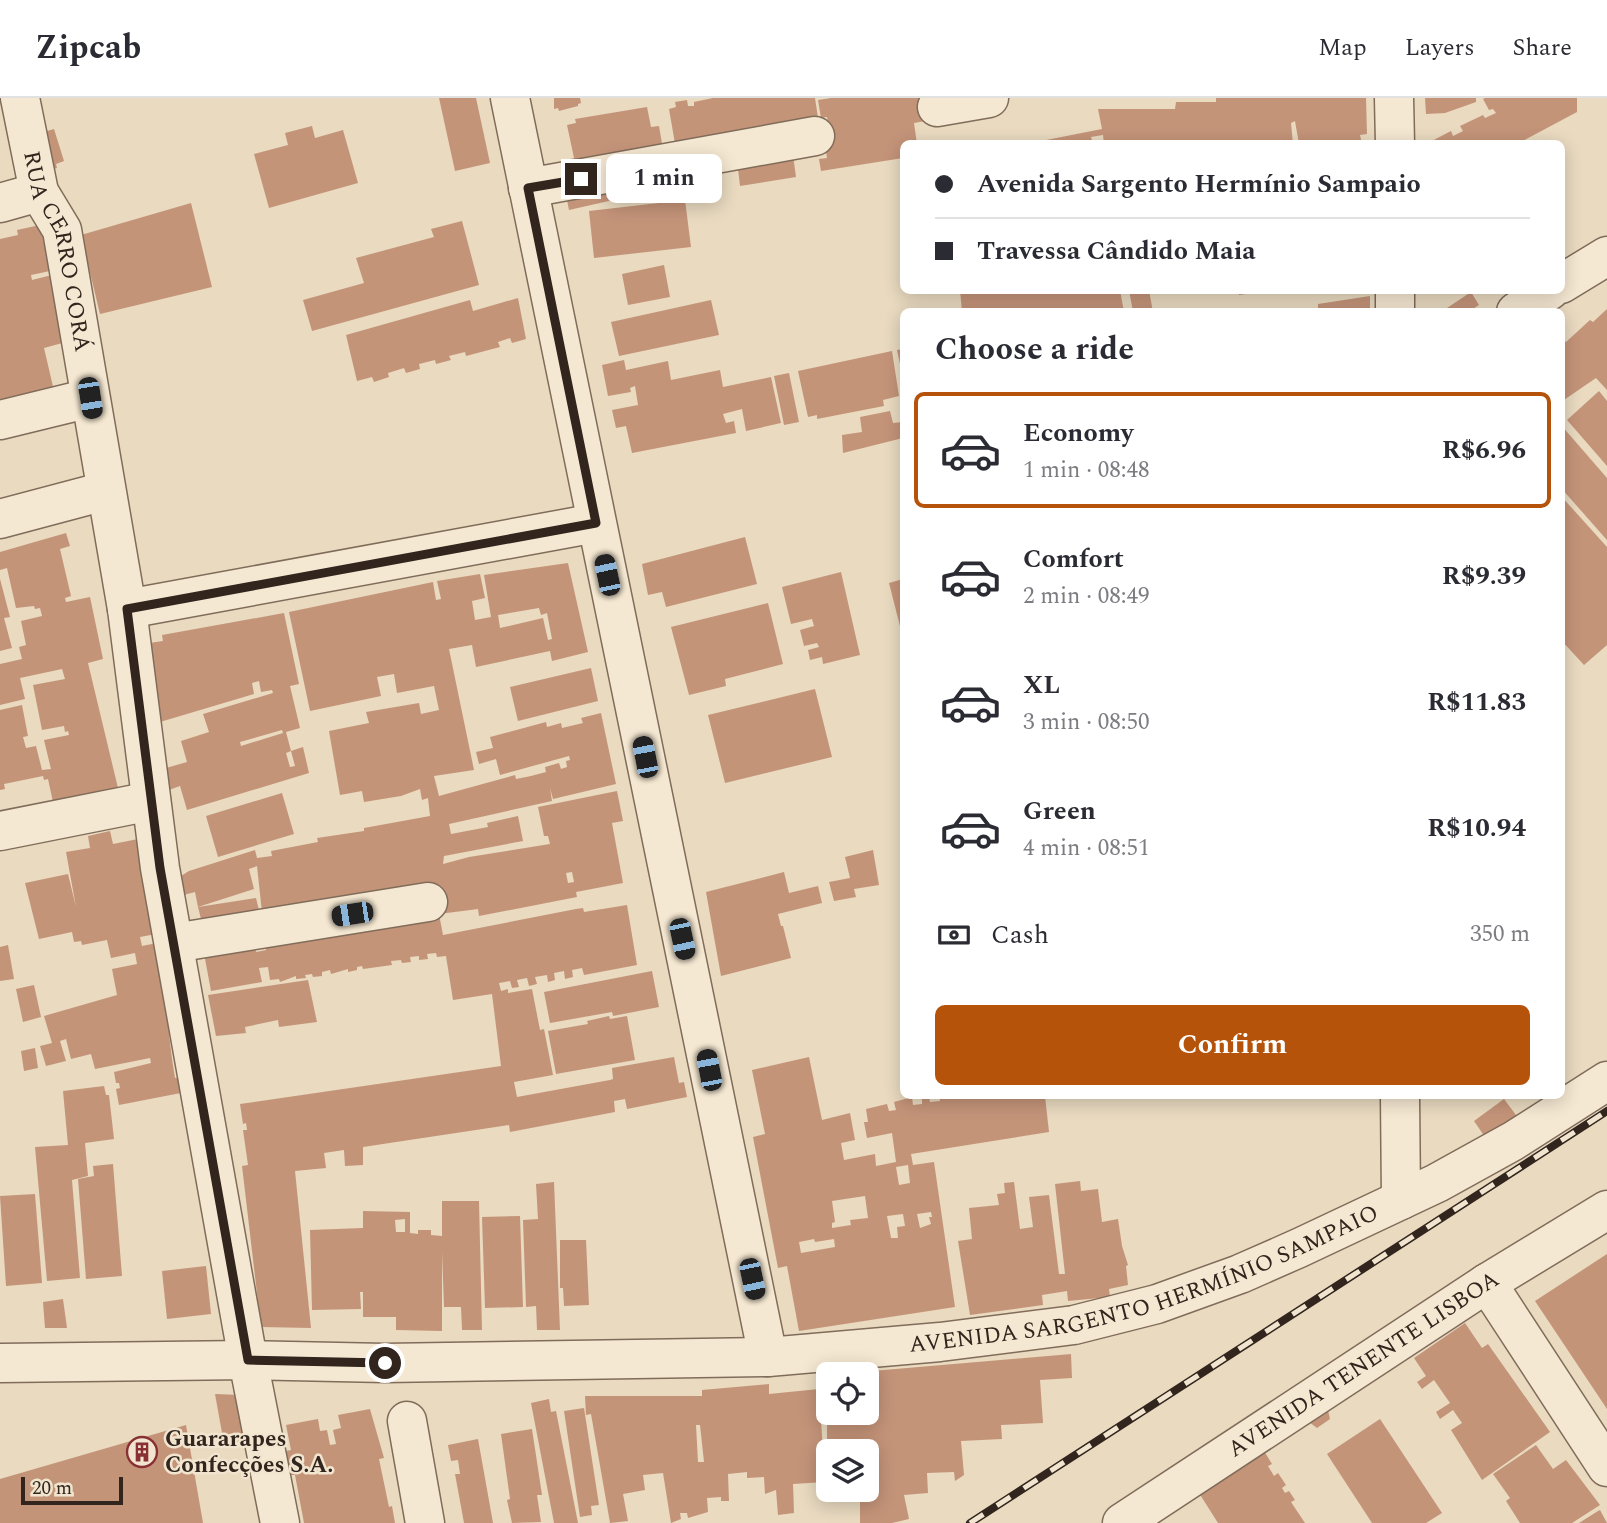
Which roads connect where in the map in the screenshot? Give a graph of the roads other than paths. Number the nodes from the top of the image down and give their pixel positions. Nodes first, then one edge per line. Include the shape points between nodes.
1 (20, 98) edge
2 (510, 98) edge
3 (989, 98) edge
4 (1394, 98) edge
5 (937, 107) dead end
6 (815, 136) dead end
7 (1395, 140) edge
8 (528, 188) junction
9 (39, 192) junction
10 (0, 203) edge
11 (1607, 256) edge
12 (1565, 282) edge
13 (1544, 294) edge
14 (1522, 308) edge
15 (90, 398) junction
16 (0, 420) edge
17 (105, 491) junction
18 (0, 519) edge
19 (596, 523) junction
20 (127, 609) junction
21 (151, 801) junction
22 (0, 831) edge
23 (428, 902) dead end
24 (174, 943) junction
25 (1607, 1081) edge
26 (1400, 1099) edge
27 (1401, 1200) junction
28 (1607, 1210) edge
29 (1488, 1283) junction
30 (768, 1357) junction
31 (248, 1360) junction
32 (0, 1363) edge
33 (407, 1421) dead end
34 (1607, 1467) edge
35 (1160, 1513) edge
36 (280, 1523) edge
37 (425, 1523) edge
38 (1122, 1523) edge

1 - 9 street, RUA CERRO CORÁ
2 - 8 street
3 - 5 street
4 - 7 street
6 - 8 street
8 - 19 street
9 - 10 street
9 - 15 street, RUA CERRO CORÁ via 62,230
11 - 12 street
13 - 14 street
15 - 16 street
15 - 17 street, RUA CERRO CORÁ
17 - 18 street
17 - 20 street, RUA CERRO CORÁ
19 - 20 street
19 - 30 street
20 - 21 street, RUA CERRO CORÁ
21 - 22 street
21 - 24 street, RUA CERRO CORÁ
23 - 24 street
24 - 31 street, RUA CERRO CORÁ
25 - 27 street, AVENIDA SARGENTO HERMÍNIO SAMPAIO via 1513,1141
26 - 27 street
27 - 30 street, AVENIDA SARGENTO HERMÍNIO SAMPAIO via 1240,1274 1157,1304 1074,1325
28 - 29 street, AVENIDA TENENTE LISBOA
29 - 34 street
29 - 35 street, AVENIDA TENENTE LISBOA
30 - 31 street, AVENIDA SARGENTO HERMÍNIO SAMPAIO via 385,1363
31 - 32 street, AVENIDA SARGENTO HERMÍNIO SAMPAIO
31 - 36 street, RUA CERRO CORÁ
33 - 37 street
35 - 38 street, AVENIDA TENENTE LISBOA

